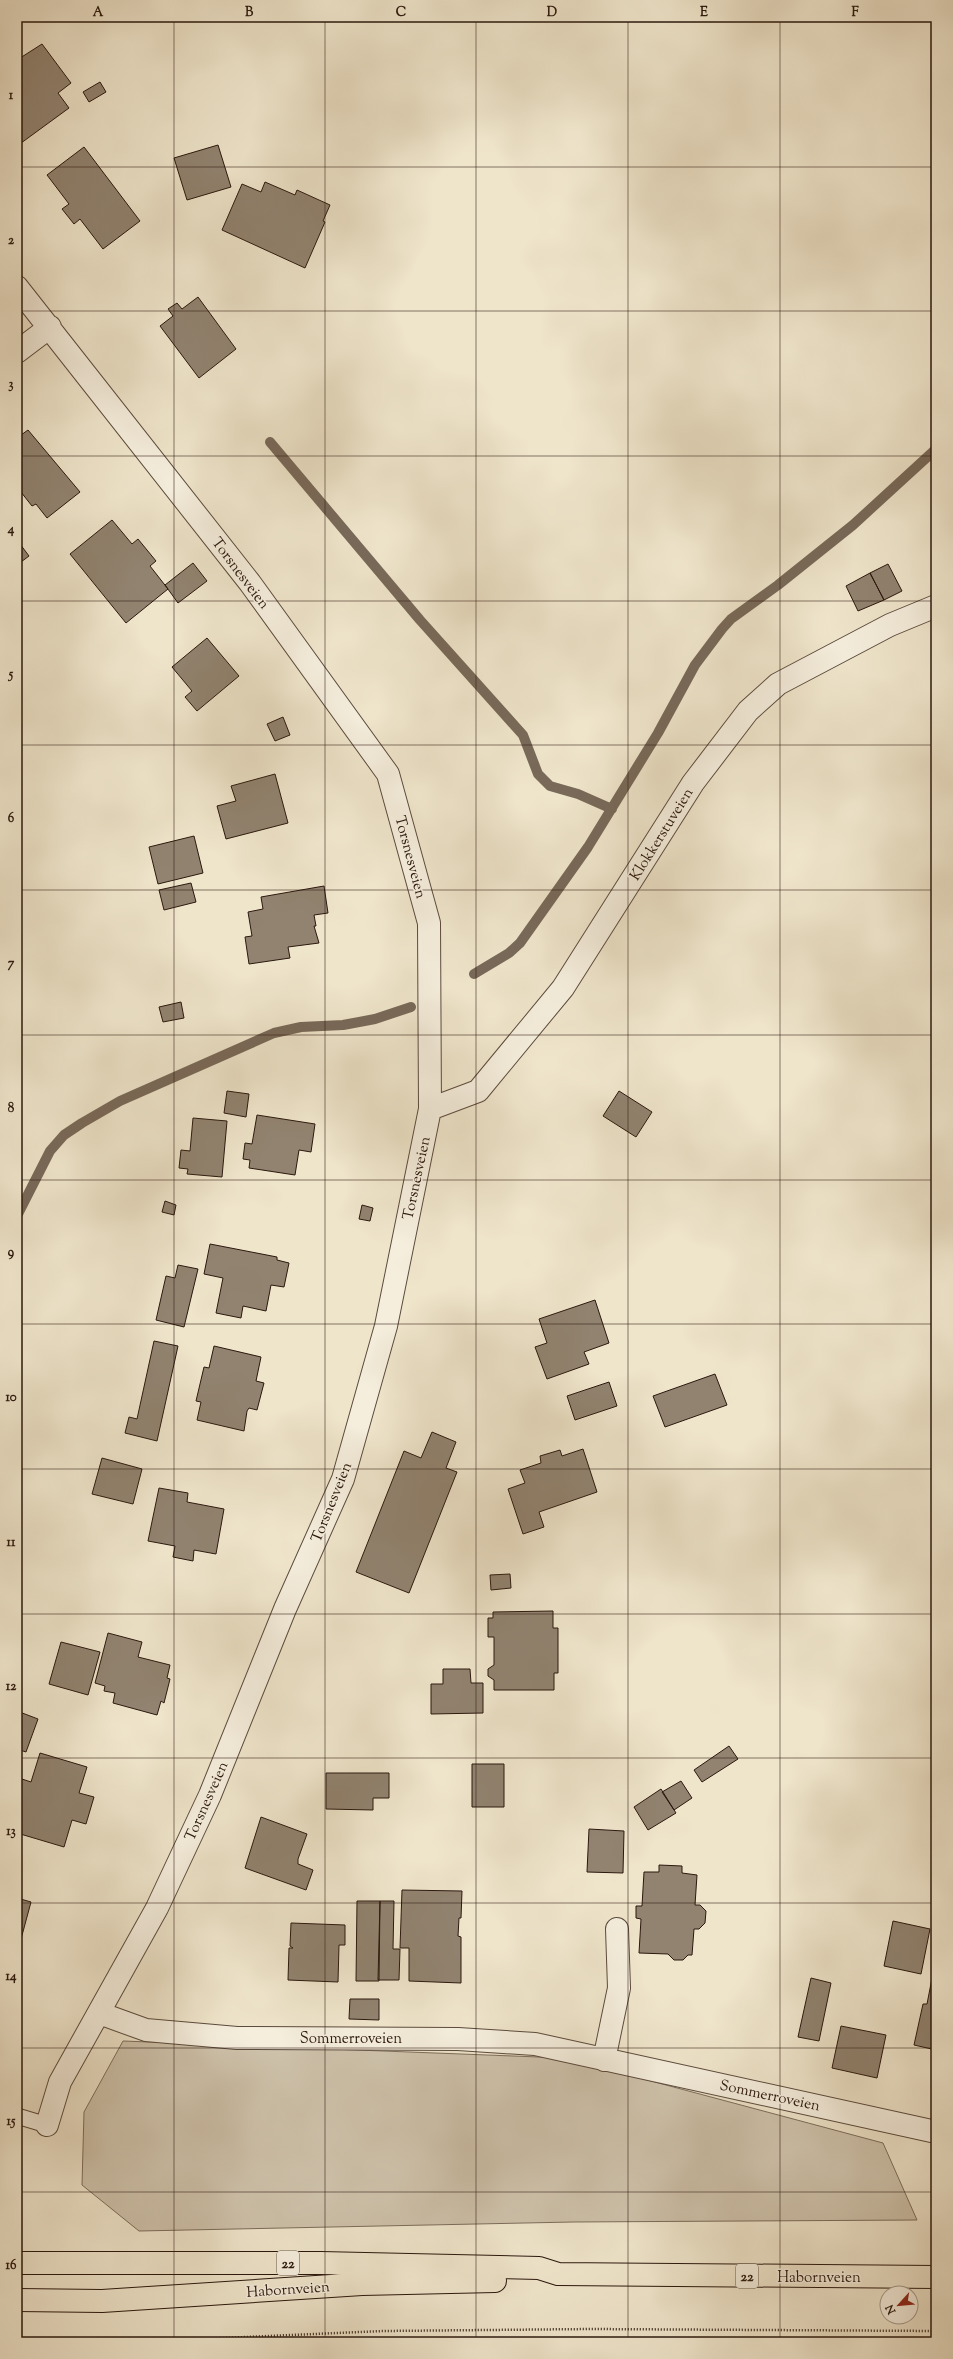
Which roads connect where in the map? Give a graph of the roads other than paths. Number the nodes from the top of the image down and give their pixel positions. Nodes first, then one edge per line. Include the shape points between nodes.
1 (17, 287) edge
2 (50, 327) junction
3 (17, 352) edge
4 (936, 606) edge
5 (430, 1109) junction
6 (617, 1929) dead end
7 (99, 2013) junction
8 (604, 2060) junction
9 (17, 2116) edge
10 (48, 2126) joint
11 (936, 2132) edge
12 (17, 2263) edge
13 (558, 2274) junction
14 (936, 2276) edge
15 (17, 2300) edge

1 - 2 street, Torsnesveien
2 - 3 street
2 - 5 street, Torsnesveien via 250,583 388,774 429,923
4 - 5 street, Klokkerstuveien via 890,625 778,684 748,711 693,783 563,988 478,1091
5 - 7 street, Torsnesveien via 386,1326 343,1479 285,1609 210,1795 157,1908
6 - 8 street via 619,1988
7 - 8 street, Sommerroveien via 146,2030 237,2038 473,2040 535,2044
7 - 10 street, Torsnesveien via 60,2082
8 - 11 street, Sommerroveien
9 - 10 lane
12 - 13 highway, Habornveien / 22 via 539,2268
13 - 14 highway, Habornveien / 22
13 - 15 highway, Habornveien / 22 via 540,2280 362,2284 102,2301

